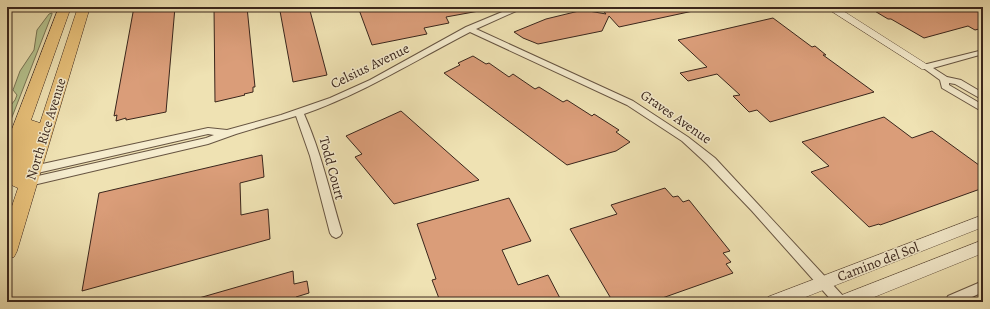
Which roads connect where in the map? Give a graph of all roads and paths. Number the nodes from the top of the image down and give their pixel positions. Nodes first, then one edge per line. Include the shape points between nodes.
1 (65, 7) edge
2 (84, 7) edge
3 (521, 7) edge
4 (830, 7) edge
5 (470, 29) junction
6 (983, 52) edge
7 (926, 67) junction
8 (944, 79) junction
9 (983, 97) edge
10 (983, 109) edge
11 (26, 112) junction
12 (299, 112) junction
13 (7, 164) edge
14 (31, 176) junction
15 (983, 221) edge
16 (336, 233) dead end
17 (983, 246) edge
18 (7, 251) edge
19 (825, 282) junction
20 (983, 286) edge
21 (774, 302) edge
22 (842, 302) edge
23 (951, 302) edge

1 - 11 highway, North Rice Avenue
2 - 14 highway, North Rice Avenue
3 - 5 street, Celsius Avenue
4 - 7 street
5 - 12 street, Celsius Avenue via 381,78
5 - 19 street, Graves Avenue via 630,103 685,139 726,176
6 - 7 street
7 - 8 street
8 - 9 street via 958,82
8 - 10 street via 946,86
11 - 13 highway, North Rice Avenue
11 - 14 highway via 35,119 15,179 21,182
12 - 14 street, Celsius Avenue via 226,133 208,141
12 - 16 street, Todd Court via 315,152
14 - 18 highway, North Rice Avenue
15 - 19 street, Camino del Sol
17 - 22 street, Camino del Sol
19 - 21 street, Camino del Sol
19 - 22 street, Graves Avenue
20 - 23 street

